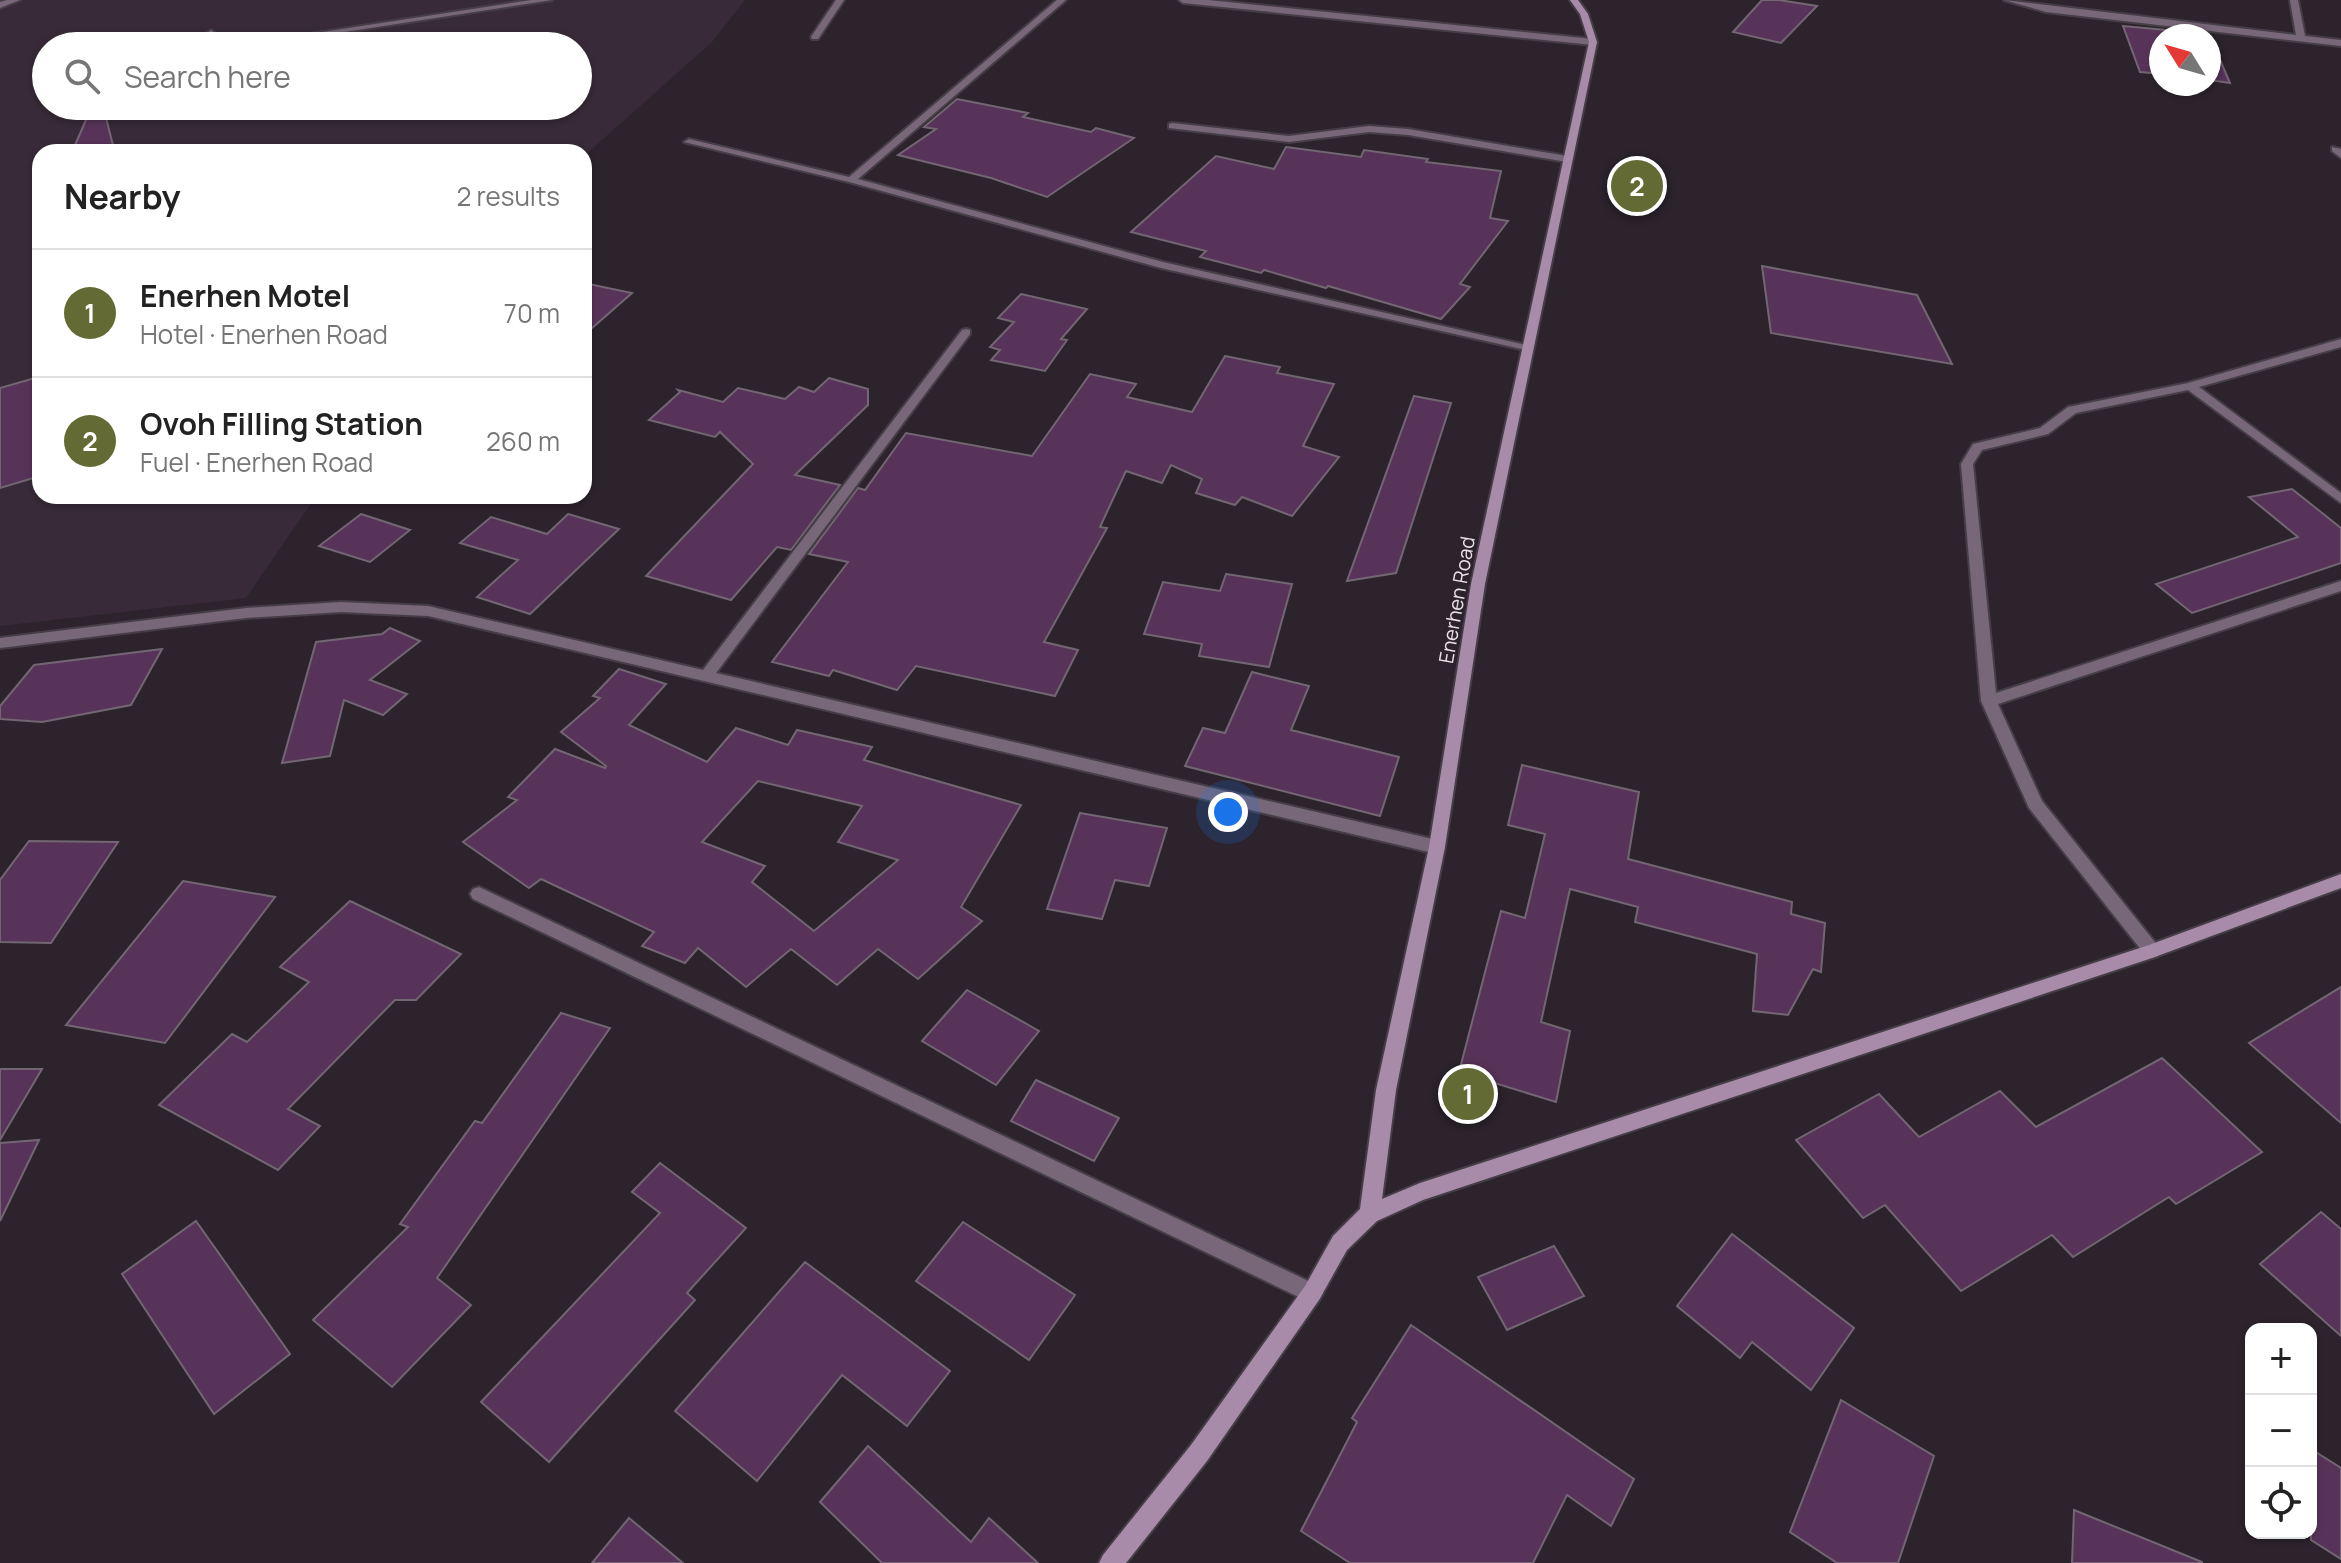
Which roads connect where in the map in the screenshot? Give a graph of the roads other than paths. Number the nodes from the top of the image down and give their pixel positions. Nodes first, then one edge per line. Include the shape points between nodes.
1 (16, 0) edge
2 (548, 0) edge
3 (840, 0) edge
4 (1062, 0) edge
5 (1183, 0) edge
6 (1574, 0) edge
7 (2008, 0) edge
8 (2294, 0) edge
9 (0, 5) edge
10 (331, 32) edge
11 (815, 37) dead end
12 (2301, 37) junction
13 (1593, 42) junction
14 (2341, 43) edge
15 (1172, 126) dead end
16 (689, 142) dead end
17 (1567, 159) junction
18 (851, 180) junction
19 (966, 332) dead end
20 (2341, 343) edge
21 (1526, 349) junction
22 (2190, 386) junction
23 (2341, 499) edge
24 (2341, 586) edge
25 (0, 643) edge
26 (706, 676) junction
27 (1989, 701) junction
28 (1437, 847) junction
29 (2341, 881) edge
30 (479, 894) dead end
31 (2152, 951) junction
32 (1370, 1214) junction
33 (1312, 1293) junction
34 (1111, 1563) edge

1 - 9 street
2 - 10 street
3 - 11 street
4 - 18 street
5 - 13 street
6 - 13 street
7 - 12 street via 2046,9
8 - 12 street
12 - 14 street
13 - 17 street, Enerhen Road
15 - 17 street via 1289,139 1382,130
16 - 18 street
17 - 21 street, Enerhen Road
18 - 21 street via 1161,265
19 - 26 street
20 - 22 street
21 - 28 street, Enerhen Road via 1478,584
22 - 23 street
22 - 27 street via 2072,410 2044,431 1977,447 1967,464
24 - 27 street
25 - 26 street via 246,613 341,607 428,611
26 - 28 street
27 - 31 street via 2035,804
28 - 32 street, Enerhen Road via 1386,1090
29 - 31 street
30 - 33 street
31 - 32 street via 1420,1192
32 - 33 street via 1340,1243
33 - 34 street via 1199,1453

